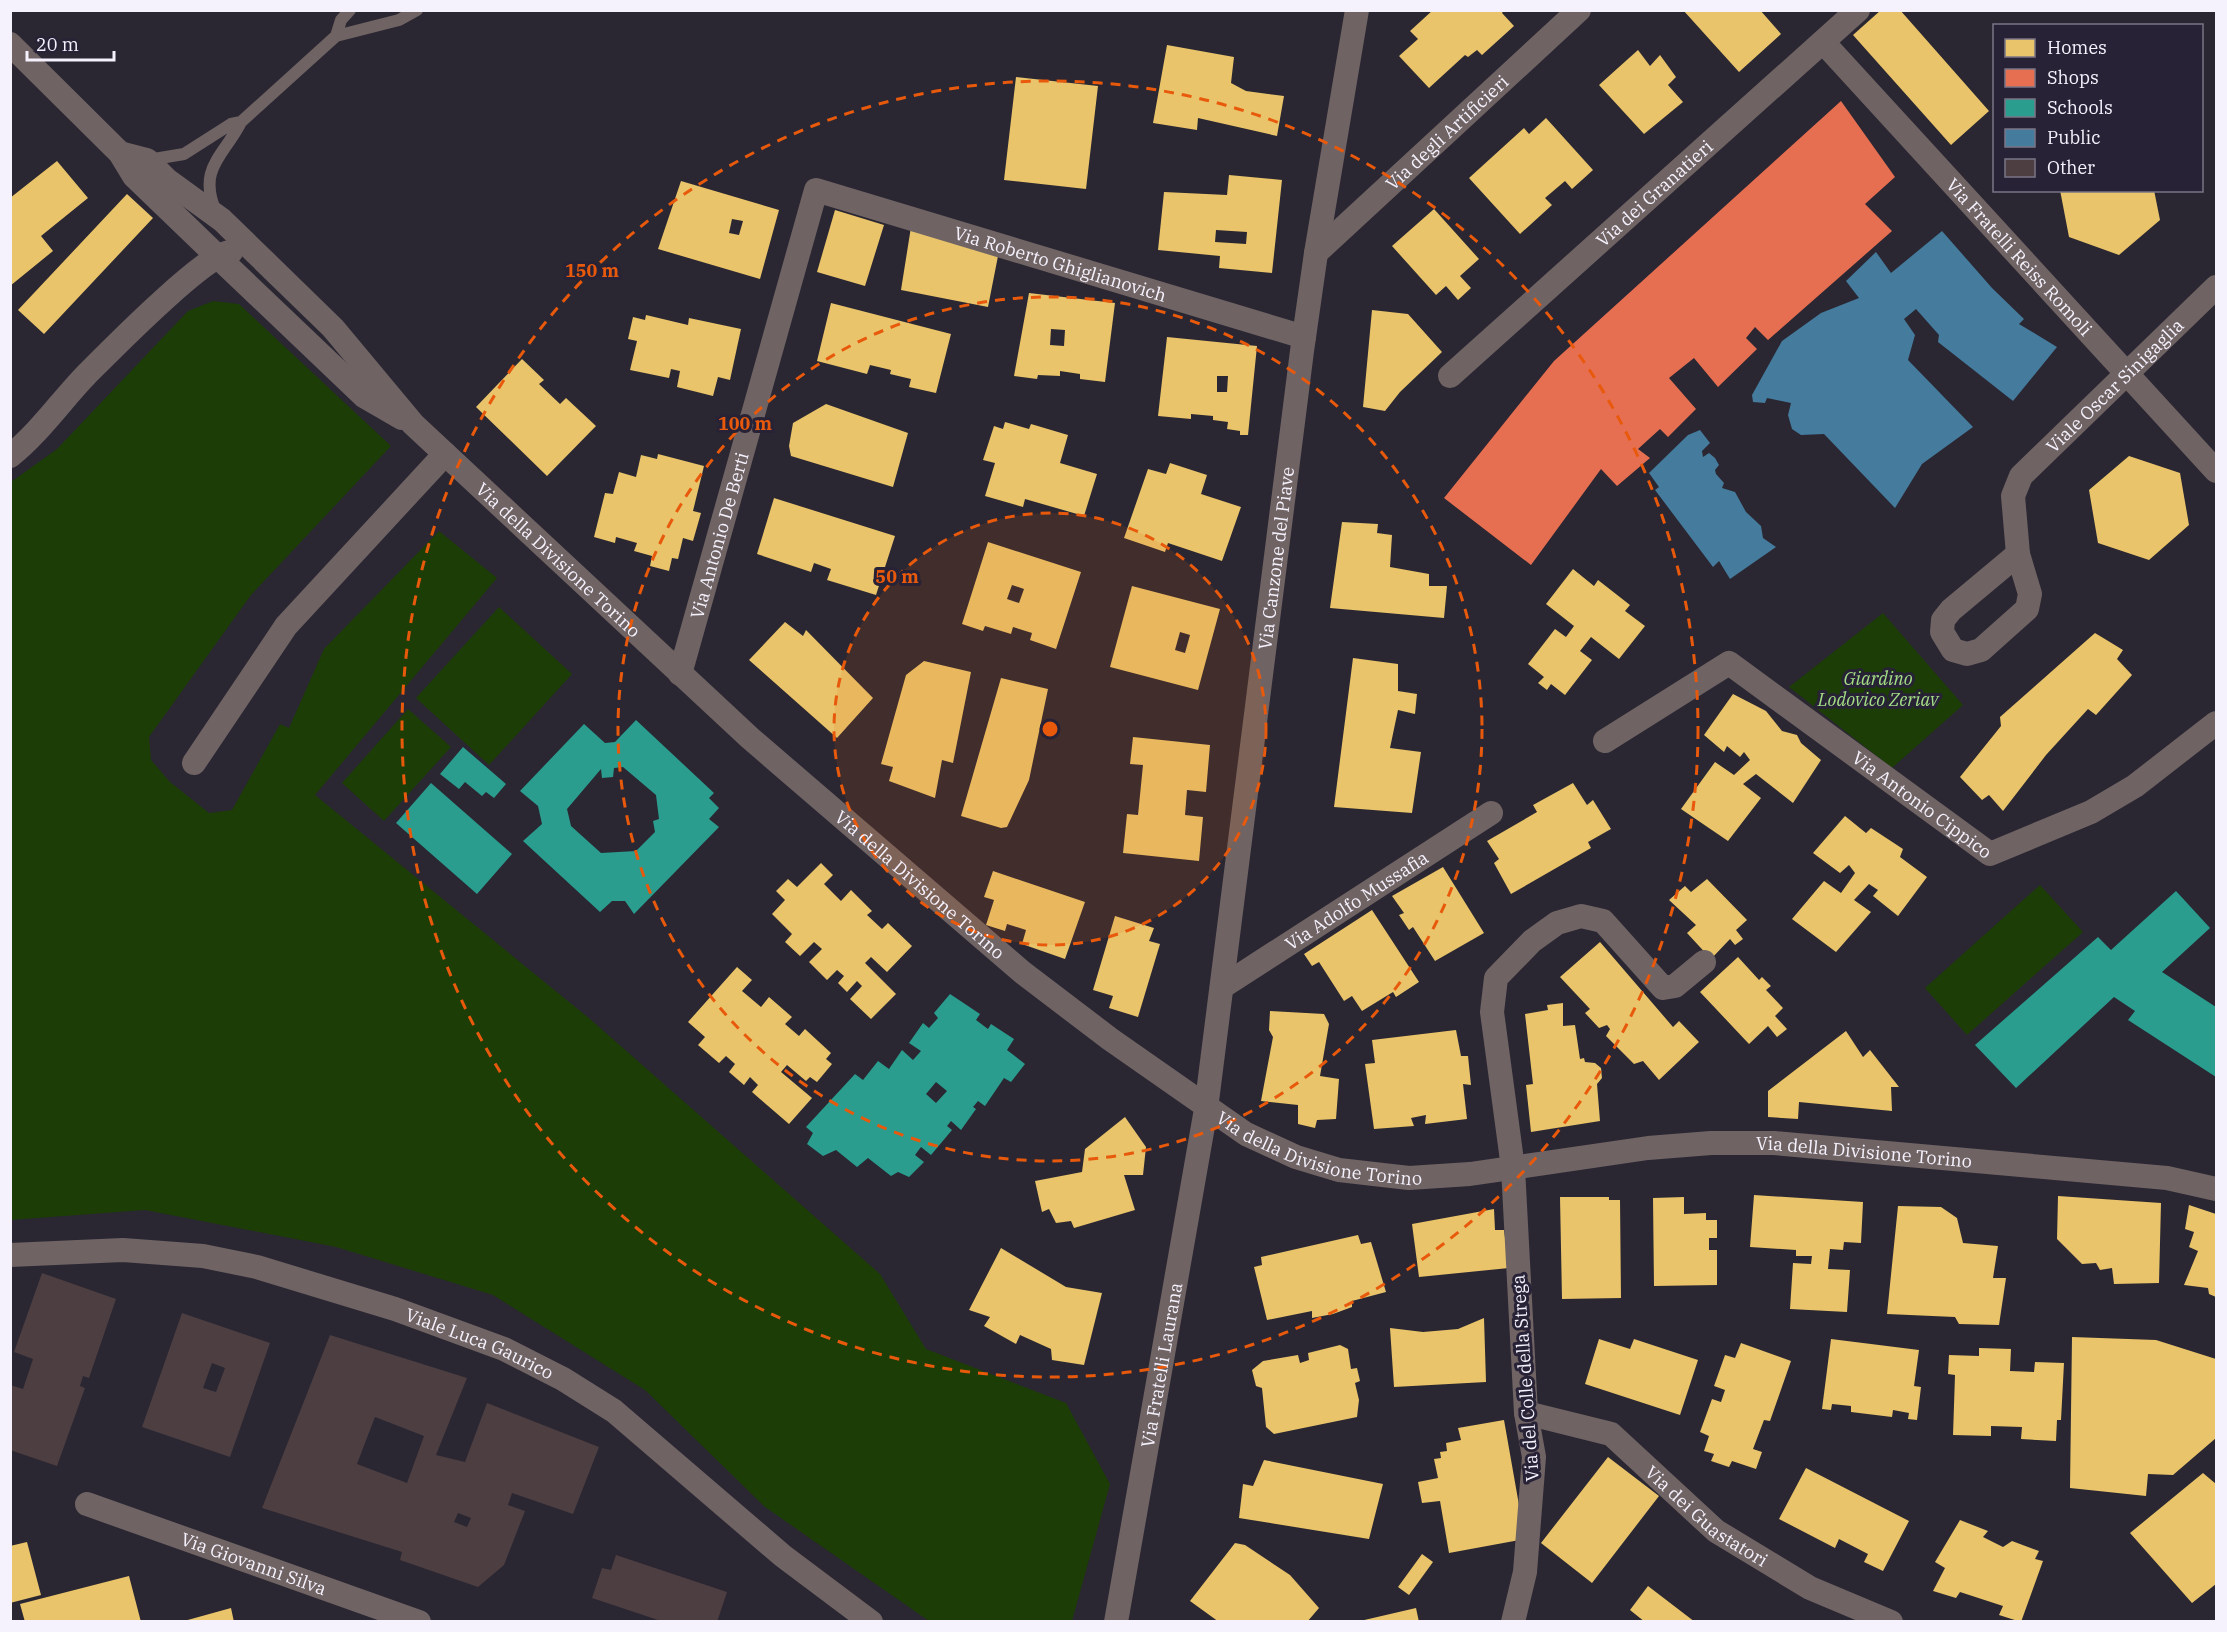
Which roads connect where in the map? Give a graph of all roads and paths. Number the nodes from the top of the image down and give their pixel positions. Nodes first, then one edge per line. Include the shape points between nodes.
1 (350, 10) edge
2 (417, 10) edge
3 (1357, 10) edge
4 (1579, 10) edge
5 (1858, 10) edge
6 (336, 36) junction
7 (1823, 42) junction
8 (10, 44) edge
9 (241, 122) junction
10 (120, 153) junction
11 (147, 160) junction
12 (816, 190) joint
13 (222, 220) junction
14 (1316, 253) junction
15 (217, 256) junction
16 (2217, 288) edge
17 (1304, 337) junction
18 (344, 341) junction
19 (2127, 372) junction
20 (1450, 376) dead end
21 (413, 424) junction
22 (445, 454) junction
23 (10, 456) edge
24 (2217, 471) edge
25 (2018, 554) dead end
26 (680, 674) junction
27 (2217, 723) edge
28 (1605, 741) dead end
29 (194, 763) dead end
30 (1491, 813) dead end
31 (1704, 962) dead end
32 (1222, 987) junction
33 (1206, 1109) junction
34 (1513, 1168) junction
35 (2217, 1189) edge
36 (10, 1255) edge
37 (1526, 1413) junction
38 (87, 1504) dead end
39 (419, 1622) edge
40 (871, 1622) edge
41 (1116, 1622) edge
42 (1513, 1622) edge
43 (1891, 1622) edge

1 - 6 lane via 341,20
2 - 6 lane via 399,20
3 - 14 street, Via Canzone del Piave
4 - 14 street, Via degli Artificieri
5 - 7 street, Via dei Granatieri
6 - 9 lane
7 - 19 street, Via Fratelli Reiss Romoli
7 - 20 street, Via dei Granatieri
8 - 10 street, Via della Divisione Torino
9 - 11 lane via 231,124 184,154
9 - 13 lane via 211,170 212,201
10 - 11 street, Via della Divisione Torino
10 - 15 street, Via della Divisione Torino via 134,176
11 - 13 street, Via della Divisione Torino via 167,180
12 - 17 street, Via Roberto Ghiglianovich
12 - 26 street, Via Antonio De Berti
13 - 18 street, Via della Divisione Torino
14 - 17 street, Via Canzone del Piave
15 - 18 street via 233,252 321,328
15 - 21 street, Via della Divisione Torino via 364,396
15 - 23 street via 86,375
16 - 19 street, Viale Oscar Sinigaglia
17 - 32 street, Via Canzone del Piave
18 - 21 street, Via della Divisione Torino
19 - 24 street, Via Fratelli Reiss Romoli
19 - 25 street, Viale Oscar Sinigaglia via 2031,465 2015,487
21 - 22 street, Via della Divisione Torino
22 - 26 street, Via della Divisione Torino
22 - 29 street via 286,626
26 - 33 street, Via della Divisione Torino via 1022,972
27 - 28 street, Via Antonio Cippico via 2135,786 2091,812 1990,854 1729,663
30 - 32 street, Via Adolfo Mussafia
31 - 34 street via 1675,986 1663,988 1603,921 1581,916 1557,923 1532,941 1496,978 1492,1012
32 - 33 street, Via Canzone del Piave
33 - 34 street, Via della Divisione Torino via 1270,1146 1340,1170 1418,1178
33 - 41 street, Via Fratelli Laurana
34 - 35 street, Via della Divisione Torino via 1648,1148 1774,1143 2167,1178
34 - 37 street, Via del Colle della Strega
36 - 40 street, Viale Luca Gaurico via 123,1250 225,1260 323,1284 504,1349 614,1411 783,1556
37 - 42 street, Via del Colle della Strega via 1534,1457 1532,1503 1525,1572
37 - 43 street, Via dei Guastatori via 1611,1434 1716,1531 1810,1588
38 - 39 street, Via Giovanni Silva

